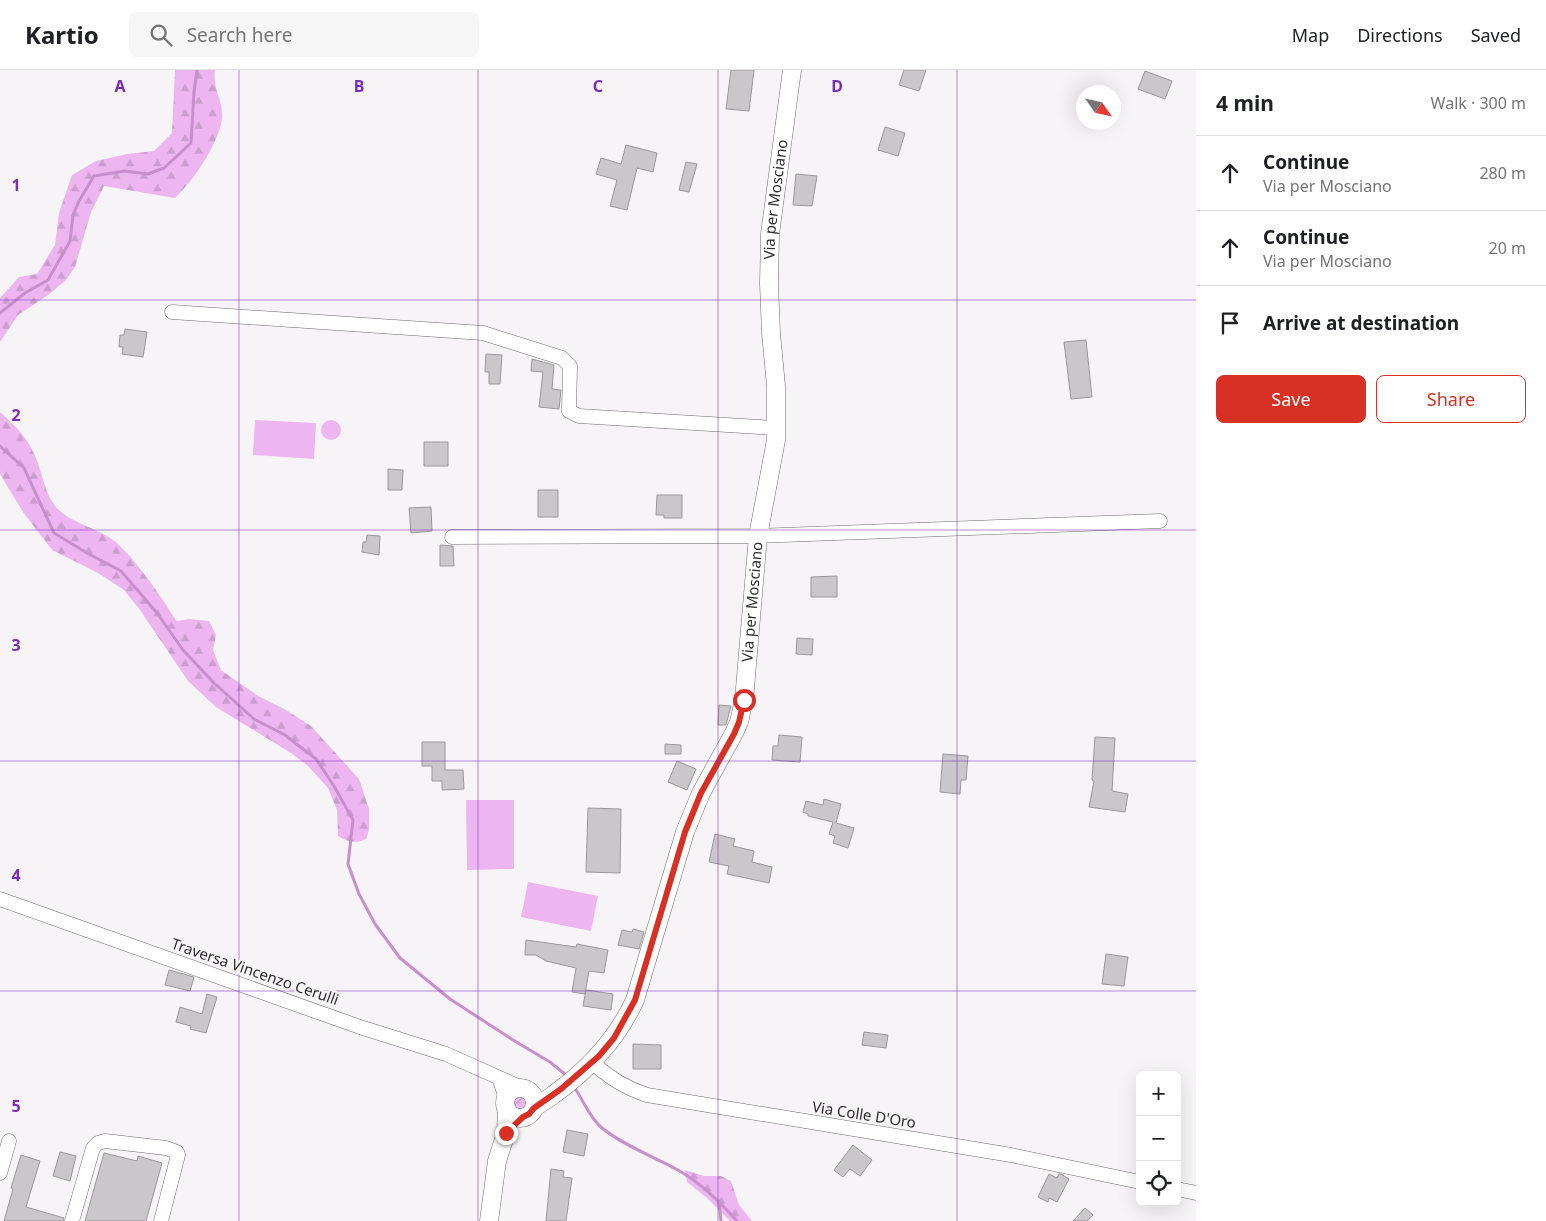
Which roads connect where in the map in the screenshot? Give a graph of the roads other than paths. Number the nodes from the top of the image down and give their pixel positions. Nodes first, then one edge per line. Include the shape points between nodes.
1 (792, 70) edge
2 (172, 312) dead end
3 (776, 428) junction
4 (1160, 520) dead end
5 (758, 536) junction
6 (452, 537) dead end
7 (0, 899) edge
8 (592, 1062) junction
9 (499, 1078) junction
10 (524, 1089) junction
11 (561, 1089) junction
12 (507, 1104) junction
13 (528, 1112) junction
14 (506, 1133) junction
15 (9, 1141) dead end
16 (0, 1173) edge
17 (1136, 1181) edge
18 (1181, 1190) edge
19 (1196, 1193) edge
20 (72, 1221) edge
21 (161, 1221) edge
22 (488, 1221) edge

1 - 3 main road, Via per Mosciano via 770,234 769,284
2 - 3 street via 483,333 562,358 570,366 569,411 579,416
3 - 5 main road, Via per Mosciano
4 - 5 street
5 - 6 street
5 - 8 main road, Via per Mosciano via 744,700 739,722 701,793 685,832 635,1000 614,1038
7 - 9 street, Traversa Vincenzo Cerulli via 360,1027 446,1054
8 - 11 main road, Via per Mosciano
8 - 17 street, Via Colle D'Oro via 629,1090 647,1095 1010,1155
9 - 10 street, Traversa Vincenzo Cerulli
9 - 12 street
10 - 11 main road
10 - 12 main road via 512,1090
10 - 13 main road via 534,1099
11 - 13 main road, Via per Mosciano
12 - 13 main road via 512,1115
12 - 14 main road, Via per Mosciano
13 - 14 main road, Via per Mosciano
14 - 22 main road, Via per Mosciano via 497,1161
15 - 16 street
18 - 19 street
20 - 21 street via 93,1148 106,1141 177,1152

